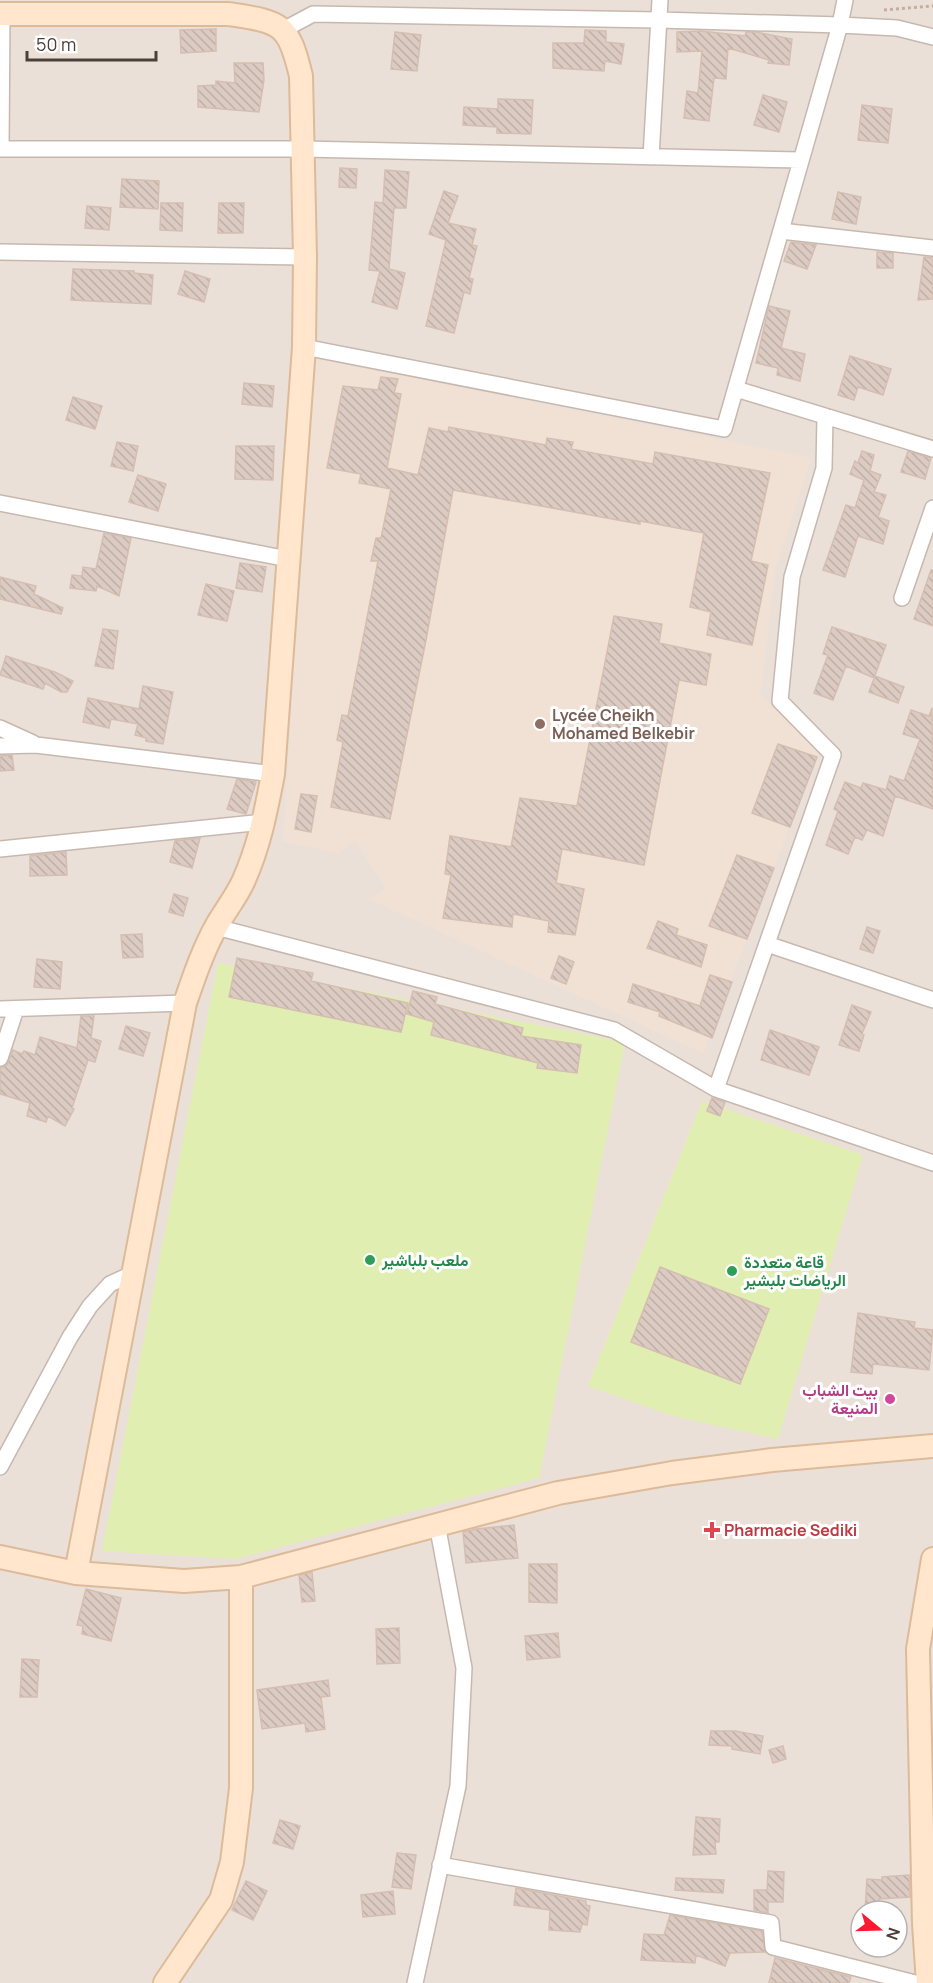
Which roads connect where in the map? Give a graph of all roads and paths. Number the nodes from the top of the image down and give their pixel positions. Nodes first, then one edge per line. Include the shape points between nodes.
1 (660, 0) edge
2 (845, 0) edge
3 (933, 6) edge
4 (165, 7) edge
5 (314, 7) edge
6 (876, 10) dead end
7 (1, 14) edge
8 (659, 20) junction
9 (840, 25) junction
10 (283, 30) junction
11 (933, 37) edge
12 (1, 149) edge
13 (303, 149) junction
14 (651, 157) junction
15 (801, 160) junction
16 (781, 231) junction
17 (933, 248) edge
18 (0, 252) edge
19 (305, 257) junction
20 (304, 347) junction
21 (735, 389) junction
22 (825, 416) junction
23 (933, 449) edge
24 (0, 503) edge
25 (933, 508) edge
26 (288, 559) junction
27 (902, 598) dead end
28 (0, 728) edge
29 (36, 745) junction
30 (0, 746) edge
31 (273, 774) junction
32 (264, 822) junction
33 (0, 849) edge
34 (216, 927) junction
35 (767, 944) junction
36 (933, 1000) edge
37 (185, 1003) junction
38 (16, 1009) junction
39 (0, 1010) edge
40 (0, 1058) edge
41 (716, 1089) junction
42 (933, 1163) edge
43 (134, 1273) junction
44 (933, 1446) edge
45 (0, 1467) edge
46 (437, 1524) junction
47 (0, 1557) edge
48 (933, 1559) edge
49 (76, 1573) junction
50 (241, 1577) junction
51 (441, 1865) junction
52 (929, 1924) edge
53 (165, 1983) edge
54 (415, 1983) edge
55 (915, 1983) edge
56 (928, 1983) edge

1 - 8 street
2 - 9 street
3 - 6 path
4 - 7 street
4 - 10 street via 265,20
5 - 8 street
5 - 10 street
7 - 12 street
8 - 9 street
8 - 14 street
9 - 11 street via 897,28
9 - 15 street
10 - 13 street via 294,46 301,76
12 - 13 street
13 - 14 street
13 - 19 street
14 - 15 street
15 - 16 street
16 - 17 street
16 - 21 street
18 - 19 street
19 - 20 street
20 - 21 street via 724,429
20 - 26 street
21 - 22 street
22 - 23 street
22 - 35 street via 824,468 792,577 780,701 833,755
24 - 26 street
25 - 27 street
26 - 31 street
28 - 29 street
29 - 30 street
29 - 31 street
31 - 32 street
32 - 33 street
32 - 34 street via 242,884
34 - 37 street
34 - 41 street via 614,1030
35 - 36 street
35 - 41 street
37 - 38 street
37 - 43 street
38 - 39 street
38 - 40 street
41 - 42 street
43 - 45 street via 110,1284 90,1306
43 - 49 street
44 - 46 street via 672,1473 558,1494
46 - 50 street
46 - 51 street via 464,1668 458,1786
47 - 49 street
48 - 52 street via 918,1649
49 - 50 street via 184,1581
50 - 53 street via 241,1788 232,1862 221,1900
51 - 54 street
51 - 55 street via 771,1923 773,1947
52 - 56 street

